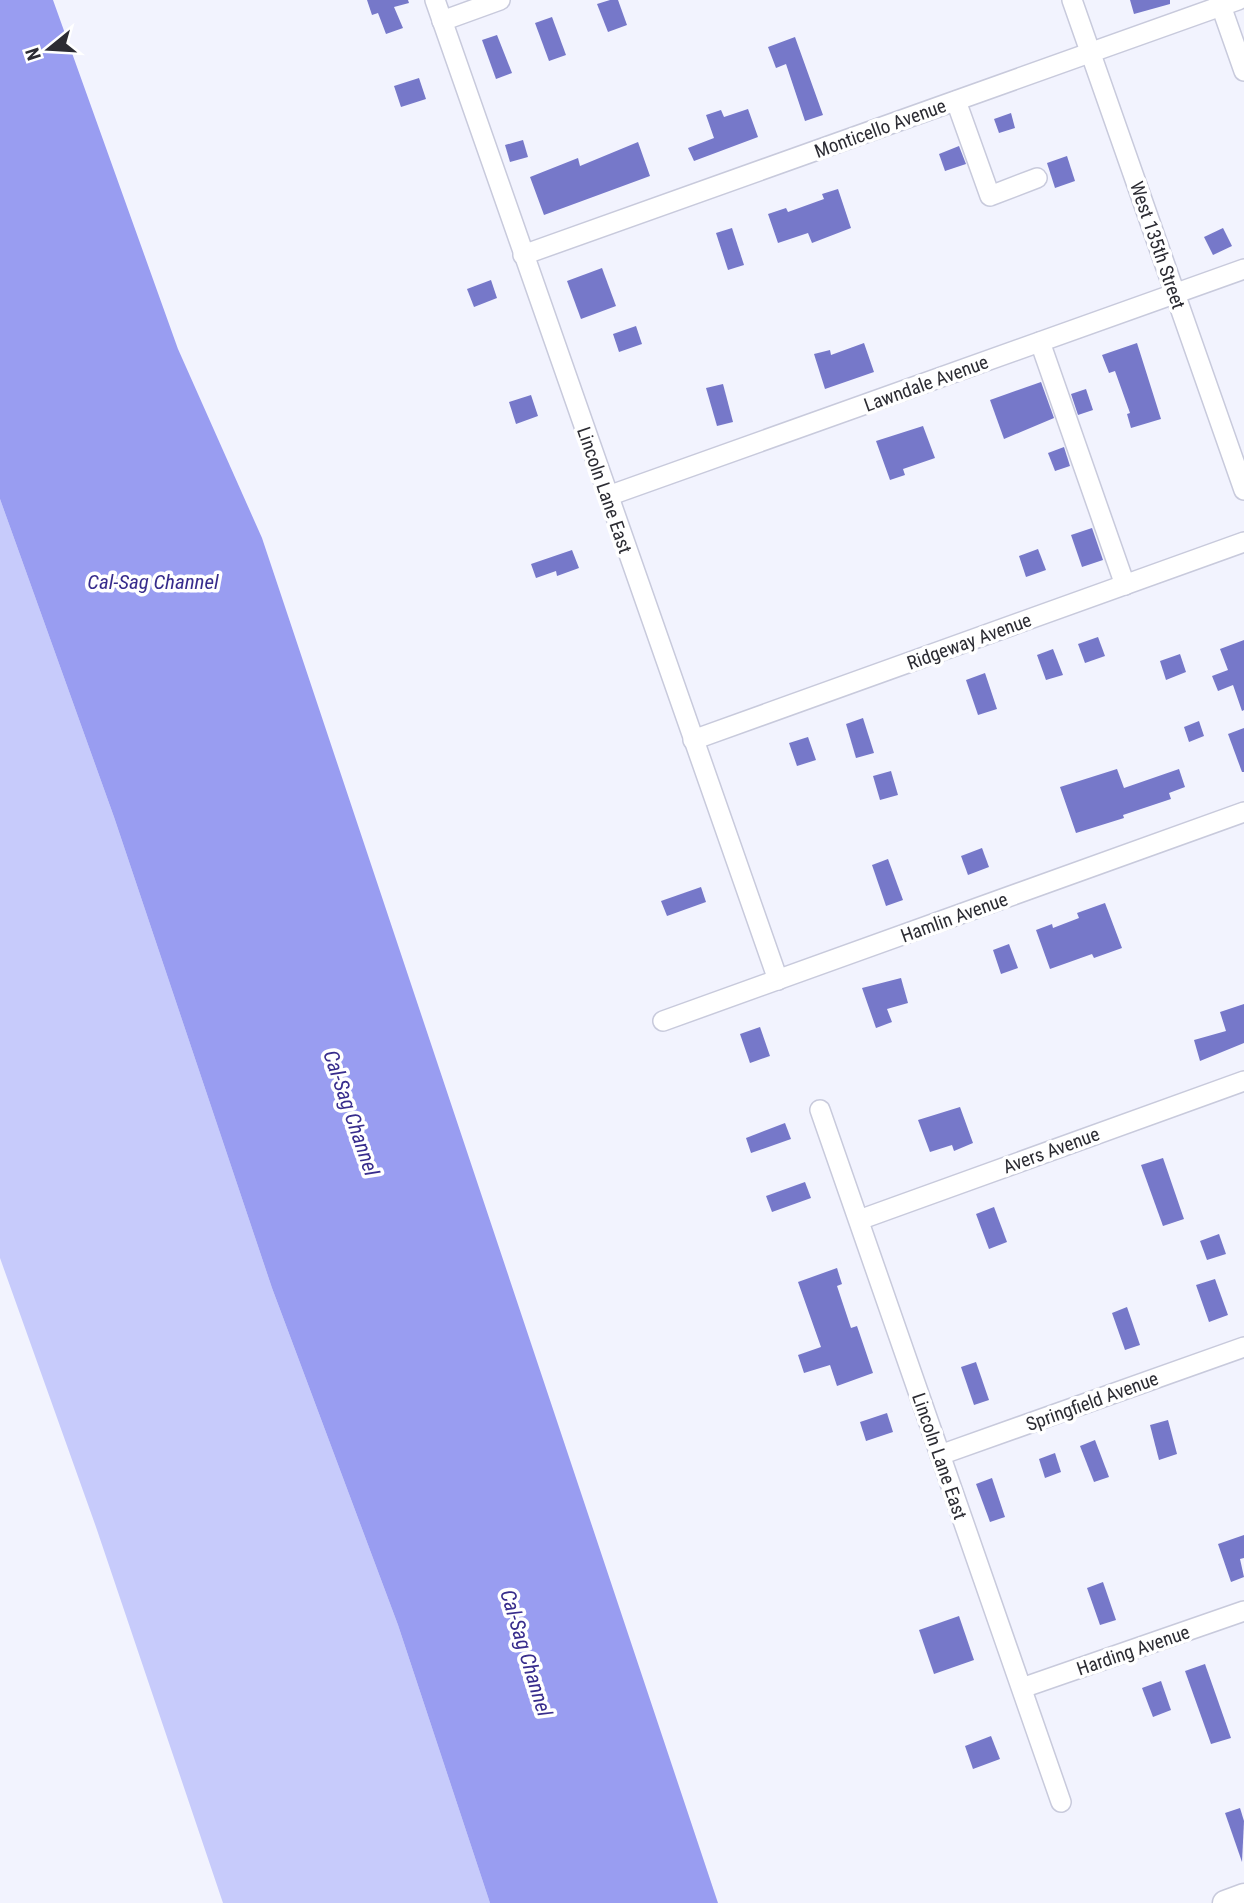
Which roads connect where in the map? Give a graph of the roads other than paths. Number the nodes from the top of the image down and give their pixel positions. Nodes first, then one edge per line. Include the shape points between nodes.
1 (435, 0) edge
2 (500, 0) edge
3 (1072, 0) edge
4 (1226, 2) edge
5 (442, 22) junction
6 (1090, 53) junction
7 (1244, 71) edge
8 (956, 101) junction
9 (1037, 178) dead end
10 (523, 256) junction
11 (1244, 269) edge
12 (1175, 294) junction
13 (1040, 342) junction
14 (1244, 490) edge
15 (608, 496) junction
16 (1244, 542) edge
17 (1125, 585) junction
18 (694, 740) junction
19 (1244, 812) edge
20 (778, 980) junction
21 (663, 1021) dead end
22 (1244, 1081) edge
23 (820, 1110) dead end
24 (859, 1220) junction
25 (1244, 1347) edge
26 (940, 1455) junction
27 (1244, 1611) edge
28 (1022, 1688) junction
29 (1061, 1802) dead end
30 (1244, 1896) edge
31 (1225, 1903) edge

1 - 5 street, Lincoln Lane East
2 - 5 street
3 - 6 street, West 135th Street
4 - 6 street, Monticello Avenue
4 - 7 street
5 - 10 street, Lincoln Lane East
6 - 8 street, Monticello Avenue
6 - 12 street, West 135th Street
8 - 9 street via 990,196
8 - 10 street, Monticello Avenue
10 - 15 street, Lincoln Lane East
11 - 12 street, Lawndale Avenue
12 - 13 street, Lawndale Avenue
12 - 14 street, West 135th Street
13 - 15 street, Lawndale Avenue
13 - 17 street
15 - 18 street, Lincoln Lane East
16 - 17 street, Ridgeway Avenue
17 - 18 street, Ridgeway Avenue
18 - 20 street, Lincoln Lane East
19 - 20 street, Hamlin Avenue
20 - 21 street, Hamlin Avenue
22 - 24 street, Avers Avenue
23 - 24 street, Lincoln Lane East
24 - 26 street, Lincoln Lane East
25 - 26 street, Springfield Avenue
26 - 28 street, Lincoln Lane East
27 - 28 street, Harding Avenue
28 - 29 street, Lincoln Lane East
30 - 31 main road

